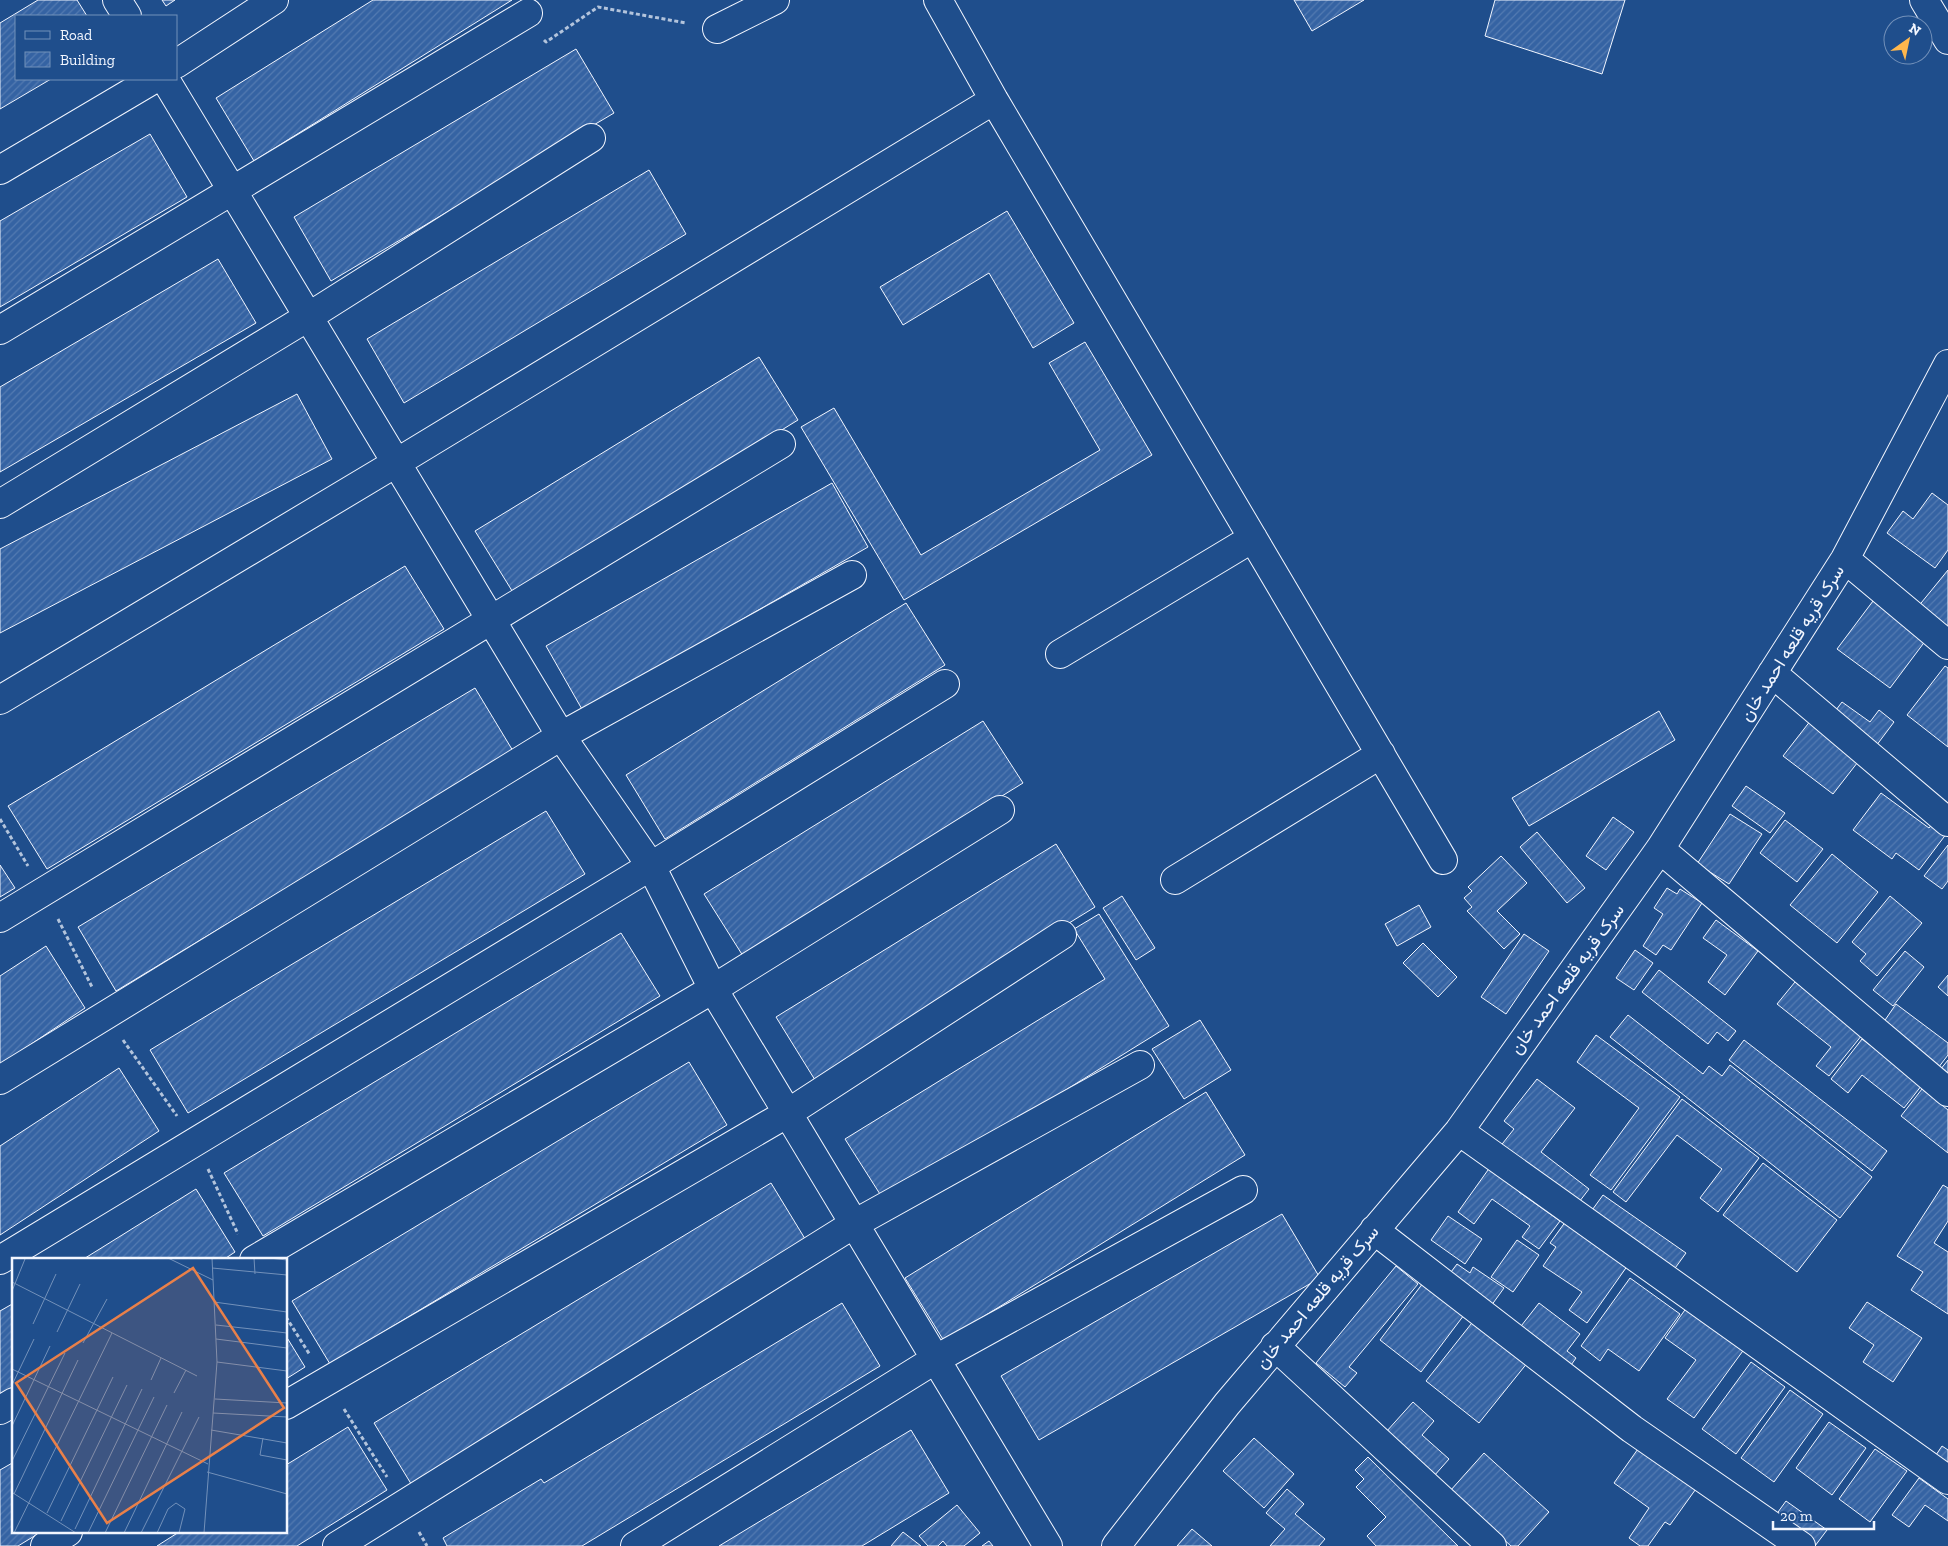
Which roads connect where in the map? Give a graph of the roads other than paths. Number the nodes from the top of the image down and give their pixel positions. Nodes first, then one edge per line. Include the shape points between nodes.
1 (118, 0) edge
2 (274, 0) edge
3 (775, 0) edge
4 (938, 0) edge
5 (1924, 0) edge
6 (528, 13) road end
7 (126, 15) edge
8 (717, 29) road end
9 (1948, 40) edge
10 (178, 63) edge
11 (152, 80) edge
12 (166, 80) edge
13 (994, 100) junction
14 (591, 138) dead end
15 (0, 170) edge
16 (232, 190) junction
17 (308, 317) junction
18 (0, 330) edge
19 (1947, 370) edge
20 (782, 444) dead end
21 (396, 464) junction
22 (0, 504) edge
23 (1253, 538) junction
24 (1845, 559) junction
25 (852, 575) dead end
26 (491, 620) junction
27 (1948, 645) edge
28 (1060, 654) dead end
29 (1772, 673) junction
30 (945, 684) dead end
31 (0, 700) edge
32 (561, 736) junction
33 (1381, 754) junction
34 (1000, 810) dead end
35 (1948, 822) edge
36 (1660, 849) junction
37 (1443, 860) dead end
38 (652, 866) junction
39 (1175, 880) dead end
40 (0, 918) edge
41 (1062, 935) dead end
42 (713, 989) junction
43 (1140, 1065) dead end
44 (0, 1080) edge
45 (1948, 1092) edge
46 (788, 1113) junction
47 (1459, 1131) junction
48 (1243, 1190) dead end
49 (854, 1224) junction
50 (1374, 1230) junction
51 (257, 1258) edge
52 (0, 1260) edge
53 (1275, 1346) junction
54 (936, 1359) junction
55 (12, 1403) edge
56 (288, 1403) edge
57 (0, 1410) edge
58 (1948, 1480) edge
59 (65, 1534) edge
60 (45, 1546) edge
61 (337, 1546) edge
62 (635, 1546) edge
63 (1048, 1546) edge
64 (1116, 1546) edge
65 (1492, 1546) edge
66 (1801, 1546) edge

1 - 7 street
2 - 10 street
3 - 8 street
4 - 13 street
5 - 9 street
6 - 16 street
11 - 15 street
12 - 16 street
13 - 21 street
13 - 23 street
14 - 17 street
16 - 17 street
16 - 18 street
17 - 21 street
17 - 22 street
19 - 24 street, سرک قریه قلعه احمد خان
20 - 26 street
21 - 26 street
21 - 31 street
23 - 28 street
23 - 33 street
24 - 27 street
24 - 29 street, سرک قریه قلعه احمد خان
25 - 32 street
26 - 32 street
26 - 40 street
29 - 35 street
29 - 36 street, سرک قریه قلعه احمد خان
30 - 38 street
32 - 38 street
32 - 44 street
33 - 37 street
33 - 39 street
34 - 42 street
36 - 45 street
36 - 47 street, سرک قریه قلعه احمد خان
38 - 42 street
38 - 52 street
41 - 46 street
42 - 46 street
42 - 51 street
43 - 49 street
46 - 49 street
46 - 56 street
47 - 50 street, سرک قریه قلعه احمد خان
47 - 58 street
48 - 54 street
49 - 54 street
49 - 61 street
50 - 53 street, سرک قریه قلعه احمد خان
50 - 66 street via 1632,1429
53 - 64 street, سرک قریه قلعه احمد خان
53 - 65 street
54 - 62 street
54 - 63 street
55 - 57 street
59 - 60 street

